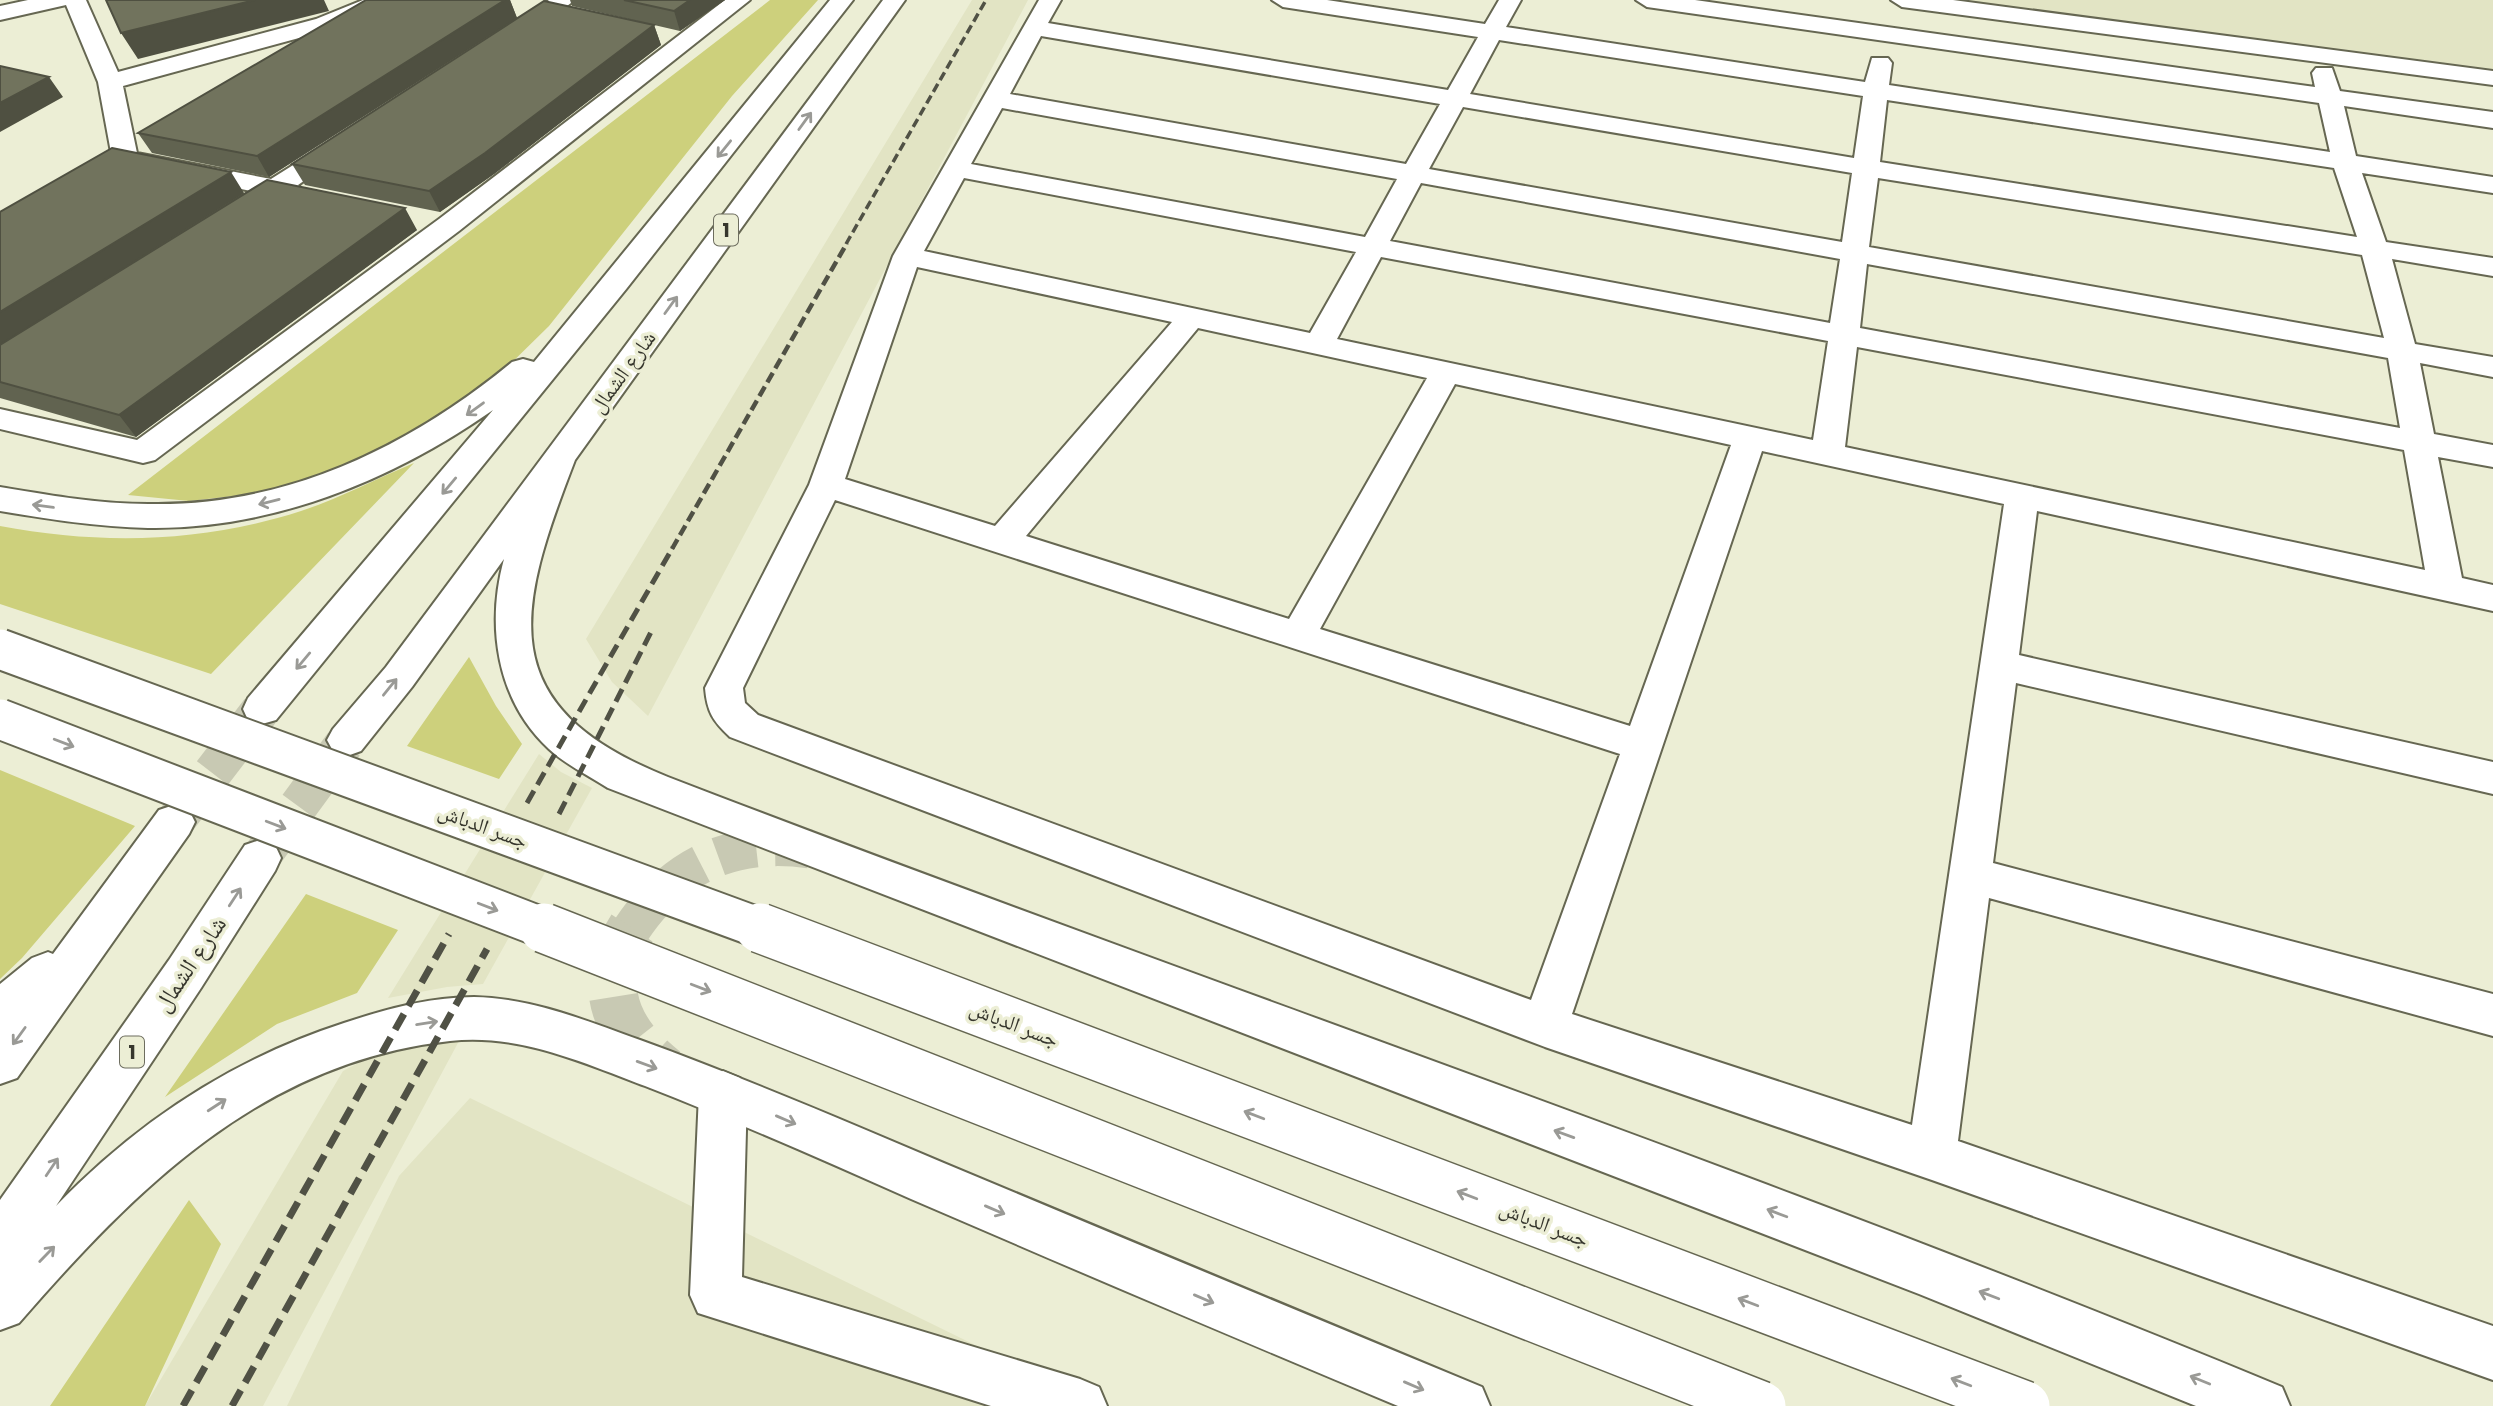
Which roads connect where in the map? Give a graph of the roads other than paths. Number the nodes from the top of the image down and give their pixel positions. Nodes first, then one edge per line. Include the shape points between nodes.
1 (58, 0) edge
2 (75, 0) edge
3 (739, 0) edge
4 (842, 0) edge
5 (894, 0) edge
6 (1050, 0) edge
7 (1283, 0) edge
8 (1510, 0) edge
9 (1647, 0) edge
10 (1889, 0) edge
11 (1902, 0) edge
12 (372, 3) edge
13 (563, 10) edge
14 (0, 13) edge
15 (1035, 28) junction
16 (1493, 31) junction
17 (1884, 35) junction
18 (492, 48) edge
19 (2319, 54) junction
20 (2493, 78) edge
21 (110, 82) junction
22 (1877, 90) junction
23 (2330, 97) junction
24 (1456, 98) junction
25 (995, 99) junction
26 (2493, 120) edge
27 (367, 129) edge
28 (2345, 163) junction
29 (1866, 168) junction
30 (956, 169) junction
31 (1414, 173) junction
32 (2493, 186) edge
33 (276, 188) junction
34 (316, 196) edge
35 (219, 224) edge
36 (1373, 247) junction
37 (2374, 247) junction
38 (1855, 252) junction
39 (907, 256) junction
40 (2493, 267) edge
41 (617, 282) junction
42 (1192, 317) junction
43 (1844, 335) junction
44 (1319, 344) junction
45 (2402, 350) junction
46 (2493, 367) edge
47 (1446, 372) junction
48 (0, 419) edge
49 (1750, 438) junction
50 (2418, 442) junction
51 (1828, 453) junction
52 (2493, 456) edge
53 (559, 460) junction
54 (826, 485) junction
55 (2022, 496) junction
56 (0, 499) edge
57 (1002, 541) junction
58 (2446, 588) junction
59 (2493, 598) edge
60 (1298, 636) junction
61 (0, 649) edge
62 (1999, 665) junction
63 (262, 709) tunnel mouth
64 (0, 719) edge
65 (347, 740) tunnel mouth
66 (1643, 746) junction
67 (2493, 778) edge
68 (174, 822) tunnel mouth
69 (260, 858) tunnel mouth
70 (1970, 875) junction
71 (111, 909) junction
72 (0, 1012) edge
73 (2493, 1015) edge
74 (1545, 1026) junction
75 (0, 1062) edge
76 (723, 1094) junction
77 (1932, 1156) junction
78 (0, 1244) edge
79 (0, 1304) edge
80 (2493, 1353) edge
81 (1080, 1406) edge
82 (1463, 1406) edge
83 (1760, 1406) edge
84 (2025, 1406) edge
85 (2263, 1406) edge

1 - 14 main road
2 - 21 main road
3 - 48 main road via 670,38 143,452
4 -> 41 main road
53 -> 5 main road, شارع الشمال / 1
6 - 15 main road
7 - 16 main road
8 - 16 main road
9 - 17 main road
10 - 17 main road
11 - 19 main road
12 - 21 main road via 324,24
13 - 18 main road
15 - 24 main road
15 - 25 main road
16 - 22 main road
16 - 24 main road
17 - 22 main road
17 - 23 main road
19 - 20 main road
19 - 23 main road
21 - 33 main road via 125,158
22 - 28 main road
22 - 29 main road
23 - 26 main road
23 - 28 main road
24 - 29 main road
24 - 31 main road
25 - 30 main road
25 - 31 main road
27 - 33 main road
28 - 32 main road
28 - 37 main road
29 - 37 main road
29 - 38 main road
30 - 36 main road
30 - 39 main road
31 - 36 main road
31 - 38 main road
33 - 34 main road
33 - 35 main road
36 - 43 main road
36 - 44 main road
37 - 40 main road
37 - 45 main road
38 - 43 main road
38 - 45 main road
39 - 42 main road
39 - 54 main road
41 -> 56 main road via 520,372 461,419 407,450 325,485 243,508 167,516
41 -> 63 main road
42 - 44 main road
42 - 57 main road
43 - 50 main road
43 - 51 main road
44 - 47 main road
45 - 46 main road
45 - 50 main road
47 - 49 main road
47 - 60 main road
49 - 51 main road
49 - 66 main road
50 - 52 main road
50 - 58 main road
51 - 55 main road
65 -> 53 main road, شارع الشمال / 1
85 -> 53 main road via 1772,1211 1259,1021 622,776 564,738 537,705 518,666 511,631 520,562
54 - 57 main road
54 - 74 main road via 724,688 726,709 744,726
55 - 58 main road
55 - 62 main road
57 - 60 main road
58 - 59 main road
60 - 66 main road
84 -> 61 main road, جسر الدباش, bridge via 743,922
62 - 67 main road
62 - 70 main road
64 -> 83 main road, bridge via 723,997
66 - 74 main road
68 - 71 main road
78 -> 69 main road, شارع الشمال / 1
70 - 73 main road
70 - 77 main road
71 - 72 main road via 64,958
71 -> 75 main road
74 - 77 main road
79 -> 76 main road via 137,1162 171,1136 261,1079 364,1037 450,1019 515,1021 569,1036
76 - 81 main road via 716,1295
76 -> 82 main road
77 - 80 main road

